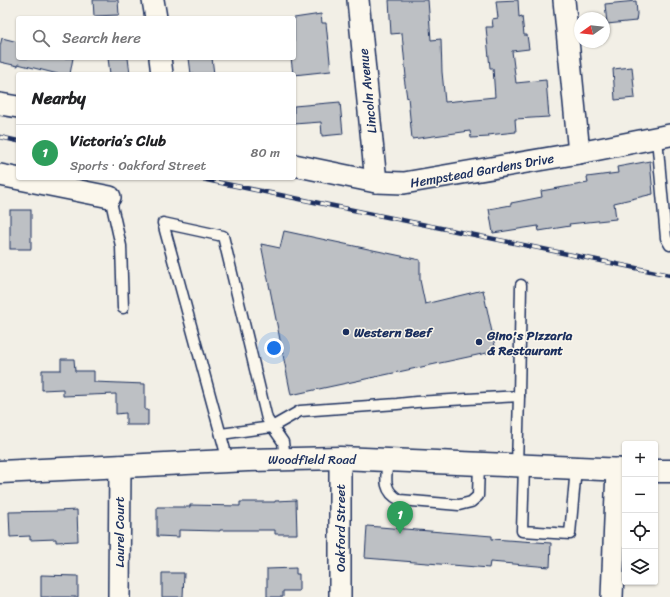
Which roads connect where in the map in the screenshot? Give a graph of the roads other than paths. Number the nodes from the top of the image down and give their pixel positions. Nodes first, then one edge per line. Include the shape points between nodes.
1 (153, 0) edge
2 (358, 0) edge
3 (564, 0) edge
4 (156, 16) edge
5 (160, 60) edge
6 (162, 72) edge
7 (0, 104) edge
8 (16, 107) edge
9 (664, 136) edge
10 (579, 152) junction
11 (296, 165) edge
12 (0, 175) edge
13 (16, 178) edge
14 (25, 180) edge
15 (376, 182) junction
16 (110, 197) joint
17 (670, 245) edge
18 (521, 285) dead end
19 (123, 308) dead end
20 (519, 396) junction
21 (272, 427) junction
22 (221, 434) junction
23 (340, 458) junction
24 (285, 459) junction
25 (228, 460) junction
26 (388, 460) junction
27 (480, 464) junction
28 (120, 466) junction
29 (521, 466) junction
30 (576, 468) junction
31 (621, 470) edge
32 (658, 471) edge
33 (670, 471) edge
34 (0, 472) edge
35 (119, 597) edge
36 (340, 597) edge
37 (612, 597) edge

1 - 4 street
2 - 15 street, Lincoln Avenue
3 - 10 street
5 - 6 street
7 - 8 street
9 - 10 street, Hempstead Gardens Drive
9 - 17 lane via 666,238
10 - 15 street, Hempstead Gardens Drive via 412,182
11 - 15 street, Hempstead Gardens Drive
12 - 13 street
14 - 16 street
16 - 19 lane via 121,246
18 - 20 lane
20 - 21 lane via 300,411
20 - 29 lane
21 - 22 lane
21 - 22 lane via 267,419 223,236 163,223
21 - 24 lane via 283,442
22 - 25 lane
23 - 24 main road, Woodfield Road
23 - 26 main road, Woodfield Road
23 - 36 street, Oakford Street
24 - 25 main road, Woodfield Road
25 - 28 main road, Woodfield Road
26 - 27 main road, Woodfield Road
26 - 27 lane via 386,481 393,496 400,500 459,505 478,496
27 - 29 main road, Woodfield Road
28 - 34 main road, Woodfield Road
28 - 35 street, Laurel Court
29 - 30 main road, Woodfield Road
29 - 30 lane via 522,531 570,534
30 - 31 main road, Woodfield Road
31 - 37 street
32 - 33 main road

